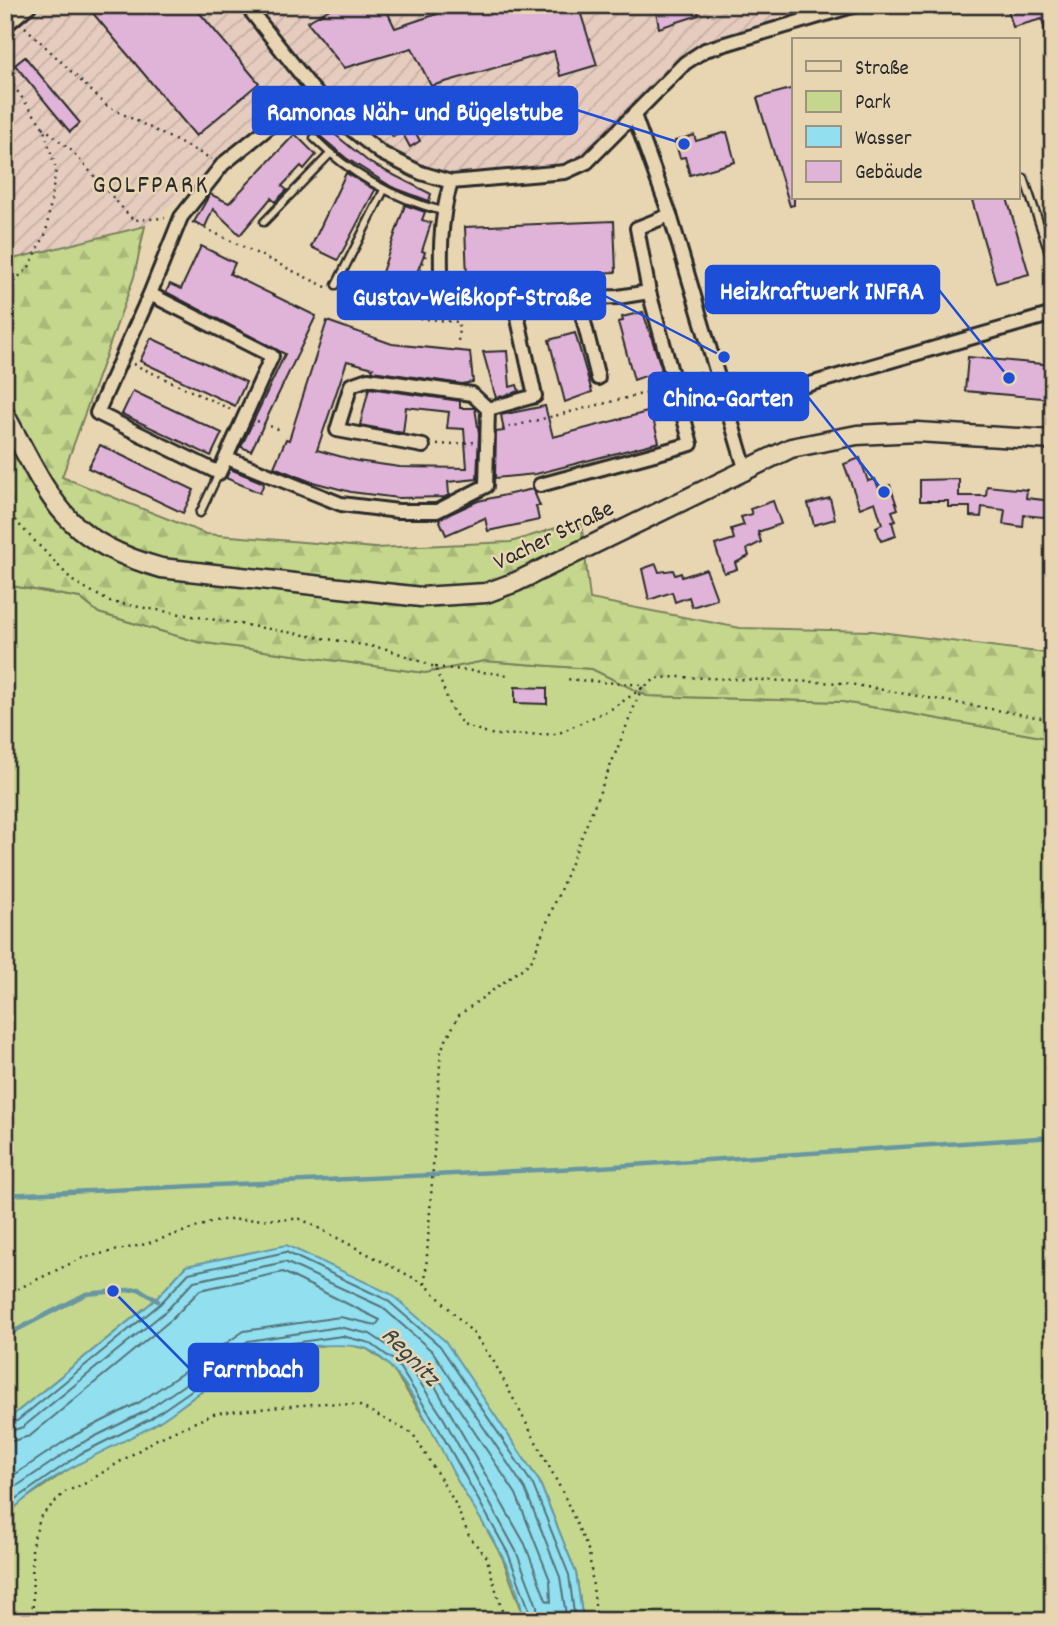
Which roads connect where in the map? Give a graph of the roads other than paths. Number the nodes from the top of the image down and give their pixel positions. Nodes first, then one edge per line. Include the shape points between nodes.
1 (30, 5) edge
2 (246, 5) edge
3 (856, 5) edge
4 (10, 22) edge
5 (314, 91) junction
6 (634, 116) junction
7 (314, 138) dead end
8 (330, 154) junction
9 (1024, 178) dead end
10 (451, 182) junction
11 (384, 190) junction
12 (443, 211) junction
13 (670, 215) junction
14 (264, 222) dead end
15 (1053, 264) edge
16 (336, 285) dead end
17 (649, 292) junction
18 (150, 294) junction
19 (578, 298) junction
20 (514, 301) junction
21 (1053, 314) edge
22 (598, 378) dead end
23 (727, 408) junction
24 (488, 409) junction
25 (5, 415) edge
26 (1053, 440) edge
27 (423, 446) road end
28 (227, 458) junction
29 (745, 468) junction
30 (219, 473) junction
31 (540, 485) dead end
32 (200, 513) dead end

1 - 4 street
2 - 5 street
3 - 6 street via 705,50 685,63
5 - 10 street via 381,153
5 - 18 street via 223,164 181,217
6 - 10 street via 587,162 565,172
6 - 13 street
7 - 8 lane
8 - 11 lane
8 - 14 lane
9 - 15 lane
10 - 12 street
11 - 12 lane
11 - 16 lane
12 - 20 street via 439,251 442,299
13 - 17 street via 637,228
13 - 23 street
17 - 19 street
17 - 31 street via 691,444
18 - 28 street via 272,356
18 - 30 street via 97,413
19 - 20 street
19 - 22 street
20 - 24 street via 535,396
21 - 23 street
23 - 29 street
24 - 27 street via 471,394 368,379 351,385 337,430
24 - 28 street via 486,486 437,511 341,503
25 - 29 street, Vacher Straße via 67,520 123,558 161,568 421,597 486,593 516,582
26 - 29 street, Vacher Straße via 917,432 857,435 791,447
28 - 30 street
30 - 32 lane

